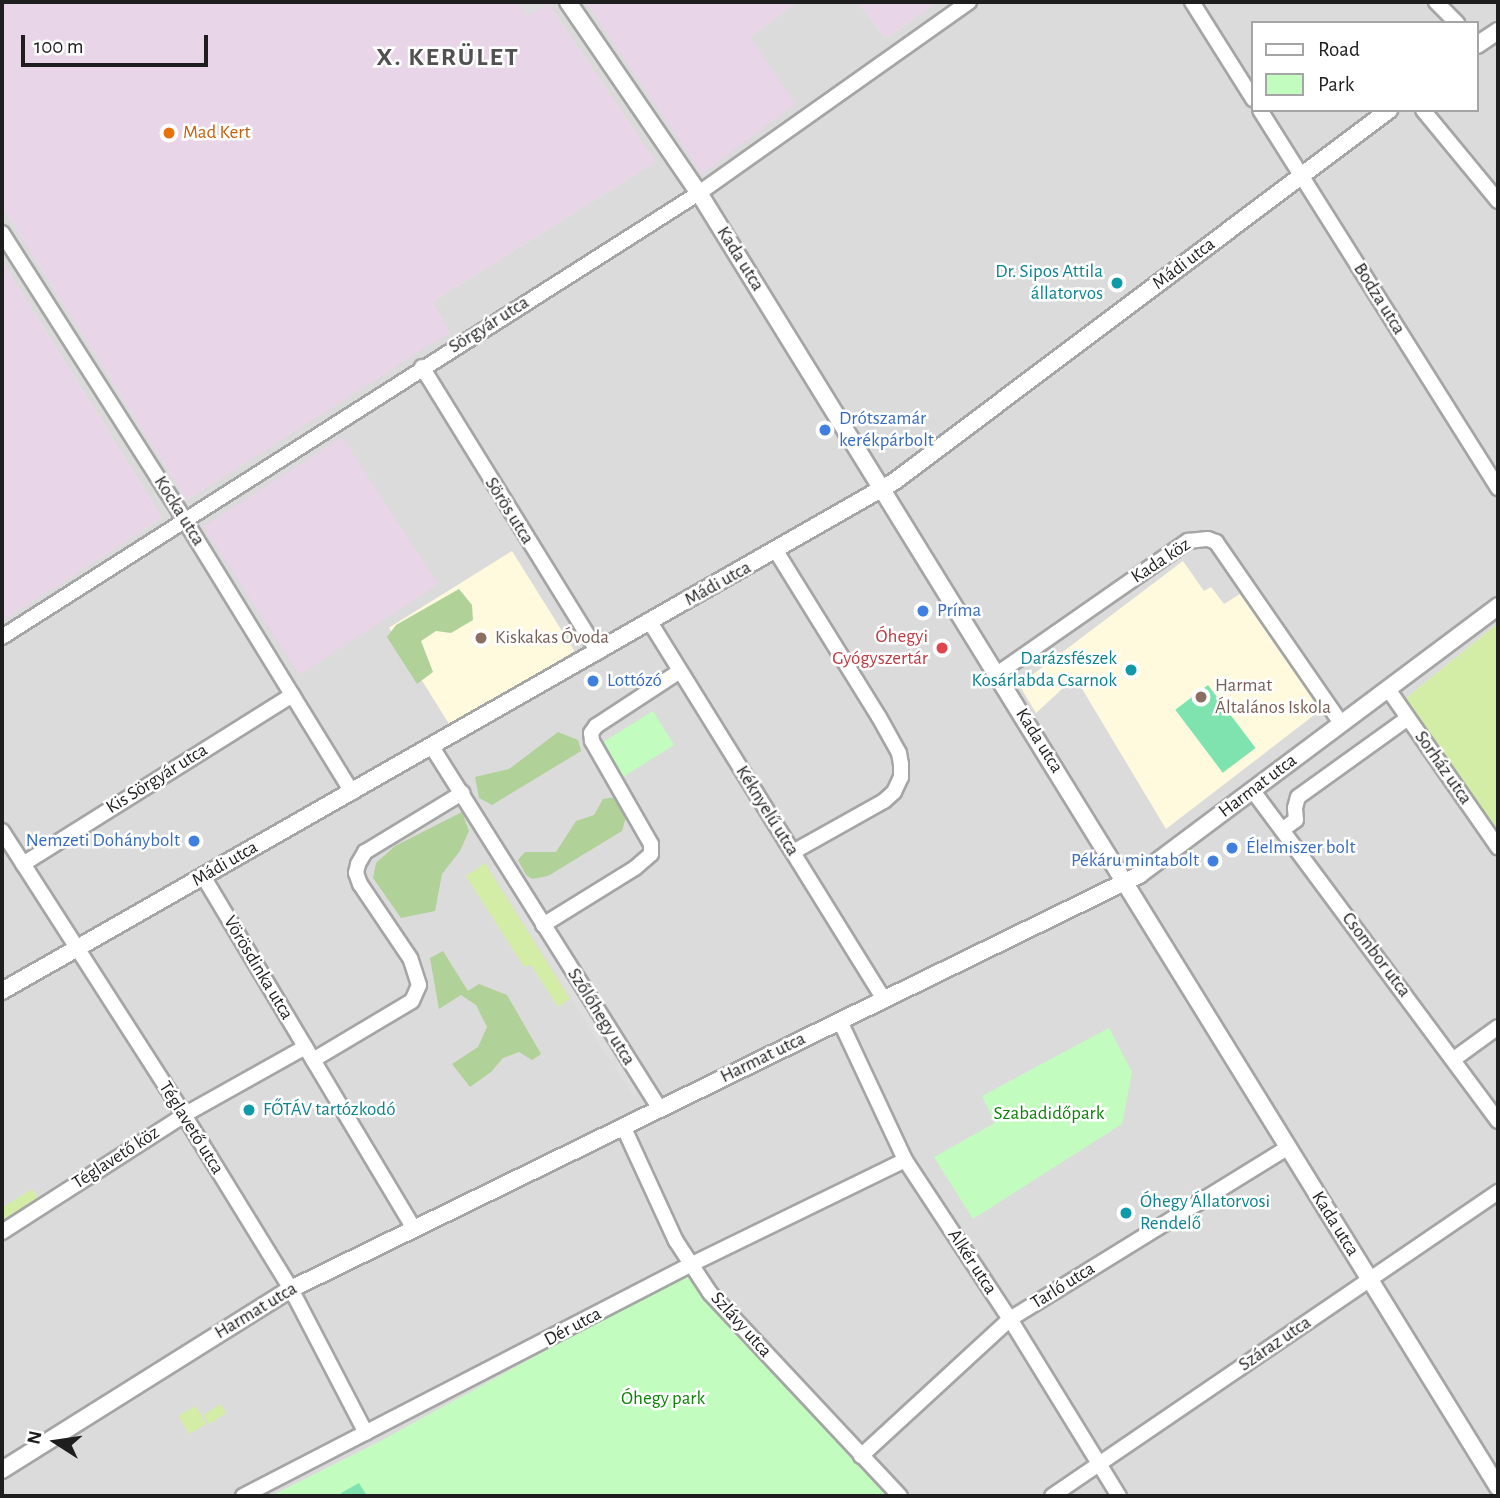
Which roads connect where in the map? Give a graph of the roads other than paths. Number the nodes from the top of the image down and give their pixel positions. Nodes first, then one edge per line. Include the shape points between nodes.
1 (568, 2) edge
2 (968, 2) edge
3 (1192, 2) edge
4 (1436, 2) edge
5 (1455, 21) edge
6 (1498, 31) edge
7 (1479, 43) edge
8 (1252, 97) edge
9 (1261, 112) edge
10 (1386, 112) edge
11 (1425, 112) edge
12 (1302, 176) junction
13 (699, 193) junction
14 (1498, 201) edge
15 (2, 233) edge
16 (422, 367) junction
17 (1498, 488) edge
18 (883, 489) junction
19 (184, 519) junction
20 (776, 551) junction
21 (1498, 606) edge
22 (650, 622) junction
23 (2, 637) edge
24 (598, 652) junction
25 (680, 671) junction
26 (997, 674) junction
27 (1388, 689) junction
28 (292, 695) junction
29 (1408, 718) junction
30 (1341, 723) junction
31 (432, 747) junction
32 (1253, 791) junction
33 (352, 792) junction
34 (461, 793) junction
35 (1282, 830) junction
36 (2, 831) edge
37 (1498, 847) edge
38 (793, 852) junction
39 (23, 864) junction
40 (203, 876) junction
41 (1125, 881) junction
42 (543, 925) junction
43 (77, 948) junction
44 (2, 991) edge
45 (884, 999) junction
46 (840, 1021) junction
47 (1498, 1027) edge
48 (305, 1047) junction
49 (1454, 1059) junction
50 (313, 1060) junction
51 (660, 1109) junction
52 (184, 1115) junction
53 (1498, 1121) edge
54 (623, 1126) junction
55 (1288, 1147) junction
56 (905, 1160) junction
57 (1498, 1192) edge
58 (414, 1228) junction
59 (2, 1232) edge
60 (690, 1265) junction
61 (1370, 1280) junction
62 (290, 1289) junction
63 (1010, 1319) junction
64 (366, 1433) junction
65 (861, 1456) junction
66 (1100, 1465) junction
67 (2, 1470) edge
68 (1498, 1487) edge
69 (243, 1496) edge
70 (900, 1496) edge
71 (1052, 1496) edge
72 (1119, 1496) edge

1 - 13 street, Kada utca
2 - 13 street, Sörgyár utca
3 - 8 street
4 - 5 street
6 - 7 street
9 - 12 street, Bodza utca
10 - 12 street, Mádi utca
11 - 14 street
12 - 17 street, Bodza utca
12 - 18 street, Mádi utca
13 - 16 street, Sörgyár utca
13 - 18 street, Kada utca
15 - 19 street, Kocka utca
16 - 19 street, Sörgyár utca
16 - 24 street, Sörös utca
18 - 20 street, Mádi utca
18 - 26 street, Kada utca
19 - 23 street, Sörgyár utca
19 - 28 street, Kocka utca
20 - 22 street, Mádi utca
20 - 38 street via 878,717 901,764 901,777 884,801
21 - 27 street, Harmat utca
22 - 24 street, Mádi utca
22 - 25 street, Kéknyelű utca
24 - 31 street, Mádi utca
25 - 38 street, Kéknyelű utca
25 - 42 street via 591,733 651,844 651,854
26 - 30 street, Kada köz via 1197,538 1216,542
26 - 41 street, Kada utca
27 - 29 street, Sorház utca
27 - 30 street, Harmat utca
28 - 33 street, Kocka utca
28 - 39 street, Kis Sörgyár utca
29 - 35 street via 1298,797 1296,820
29 - 37 street, Sorház utca
30 - 32 street, Harmat utca
31 - 33 street, Mádi utca
31 - 34 street, Szőlőhegy utca
32 - 35 street, Csombor utca
32 - 41 street, Harmat utca
33 - 40 street, Mádi utca
34 - 42 street, Szőlőhegy utca
34 - 50 street via 365,852 358,864 360,884 410,958 419,985 412,1001
35 - 49 street, Csombor utca
36 - 39 street, Téglavető utca
38 - 45 street, Kéknyelű utca
39 - 43 street, Téglavető utca
40 - 43 street, Mádi utca
40 - 48 street, Vörösdinka utca
41 - 45 street, Harmat utca
41 - 55 street, Kada utca
42 - 51 street, Szőlőhegy utca
43 - 44 street, Mádi utca
43 - 52 street, Téglavető utca
45 - 46 street, Harmat utca
46 - 51 street, Harmat utca
46 - 56 street, Alkér utca
47 - 49 street
48 - 50 street, Vörösdinka utca
48 - 52 street, Téglavető köz
49 - 53 street, Csombor utca
50 - 58 street, Vörösdinka utca
51 - 54 street, Harmat utca
52 - 59 street, Téglavető köz
52 - 62 street, Téglavető utca
54 - 58 street, Harmat utca
54 - 60 street, Szlávy utca
55 - 61 street, Kada utca
55 - 63 street, Tarló utca
56 - 60 street, Dér utca
56 - 63 street, Alkér utca
57 - 61 street, Száraz utca
58 - 62 street, Harmat utca
60 - 64 street, Dér utca
60 - 65 street, Szlávy utca via 710,1293
61 - 66 street, Száraz utca
61 - 68 street, Kada utca
62 - 64 street, Téglavető utca
62 - 67 street, Harmat utca
63 - 65 street, Tarló utca
63 - 66 street, Alkér utca
64 - 69 street, Dér utca
65 - 70 street, Szlávy utca
66 - 71 street, Száraz utca
66 - 72 street, Alkér utca

